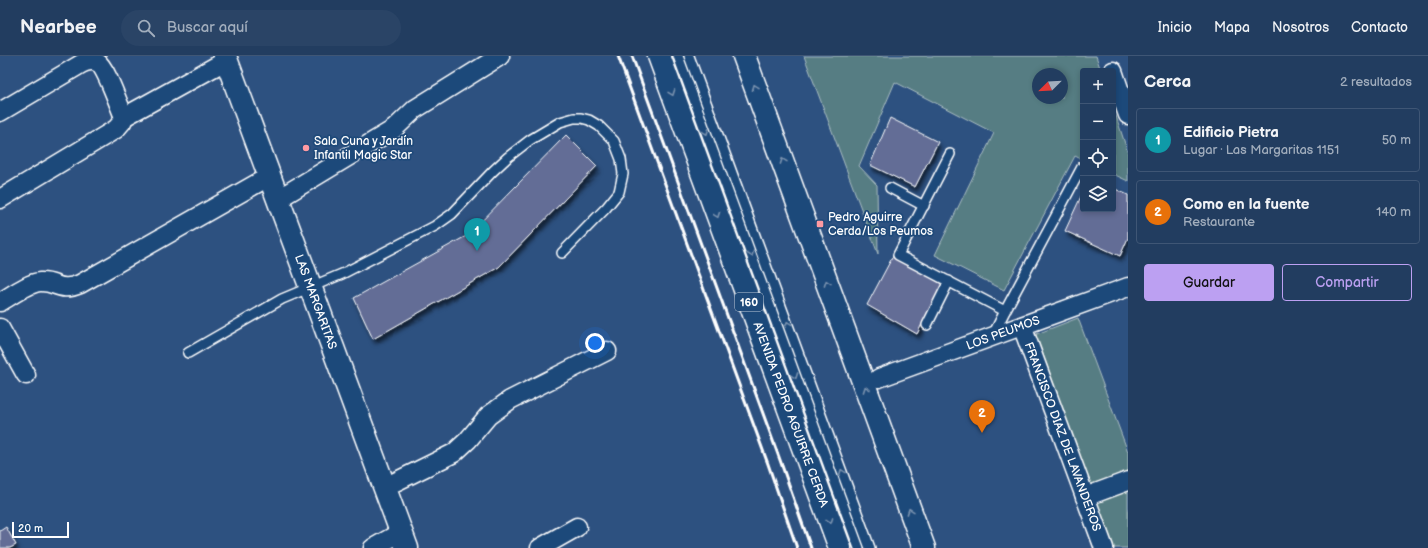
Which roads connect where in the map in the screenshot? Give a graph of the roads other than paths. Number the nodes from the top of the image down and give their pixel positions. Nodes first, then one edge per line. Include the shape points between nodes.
1 (500, 56) edge
2 (659, 56) edge
3 (678, 56) edge
4 (689, 56) edge
5 (744, 56) edge
6 (1108, 56) edge
7 (226, 58) edge
8 (1112, 68) edge
9 (1116, 80) edge
10 (0, 112) edge
11 (1128, 115) edge
12 (124, 117) junction
13 (950, 154) dead end
14 (1080, 171) edge
15 (270, 176) junction
16 (890, 188) dead end
17 (0, 199) edge
18 (278, 199) junction
19 (924, 206) junction
20 (562, 254) dead end
21 (949, 281) junction
22 (1128, 287) edge
23 (311, 288) junction
24 (0, 302) edge
25 (1005, 311) junction
26 (926, 326) dead end
27 (1022, 326) junction
28 (0, 328) edge
29 (992, 337) junction
30 (607, 351) dead end
31 (188, 353) dead end
32 (26, 375) dead end
33 (879, 378) dead end
34 (1128, 481) edge
35 (384, 487) junction
36 (1085, 497) junction
37 (577, 527) dead end
38 (404, 540) edge
39 (373, 548) edge
40 (540, 548) edge
41 (840, 548) edge
42 (858, 548) edge
43 (870, 548) edge
44 (924, 548) edge
45 (1104, 548) edge

1 - 18 street via 415,109 394,129
2 -> 41 main road, AVENIDA PEDRO AGUIRRE CERDA / 160
3 -> 42 lane
43 -> 4 lane
44 -> 5 main road
6 - 8 street
7 - 12 street
7 - 15 main road, LAS MARGARITAS
9 - 11 street
10 - 12 street via 81,64 92,61 97,62 104,70
12 - 17 street via 116,129
13 - 19 lane
14 - 25 lane
15 - 18 main road, LAS MARGARITAS
15 - 24 street via 75,287 62,288 38,282
16 - 19 lane
18 - 23 main road, LAS MARGARITAS
19 - 21 lane via 898,255
20 - 23 lane via 619,192 623,174 621,158 614,142 599,126 581,118 560,122 530,140 508,157 440,223
21 - 25 lane
21 - 26 lane
22 - 27 street, LOS PEUMOS
23 - 31 lane via 282,298
23 - 35 main road, LAS MARGARITAS
25 - 29 lane
27 - 29 street, LOS PEUMOS
27 - 36 street, FRANCISCO DIAZ DE LAVANDEROS
28 - 32 street
29 - 33 street, LOS PEUMOS
30 - 35 street via 510,400 488,416 454,453
34 - 36 street
35 - 38 main road, LAS MARGARITAS
36 - 45 street, FRANCISCO DIAZ DE LAVANDEROS
37 - 40 street
38 - 39 street

